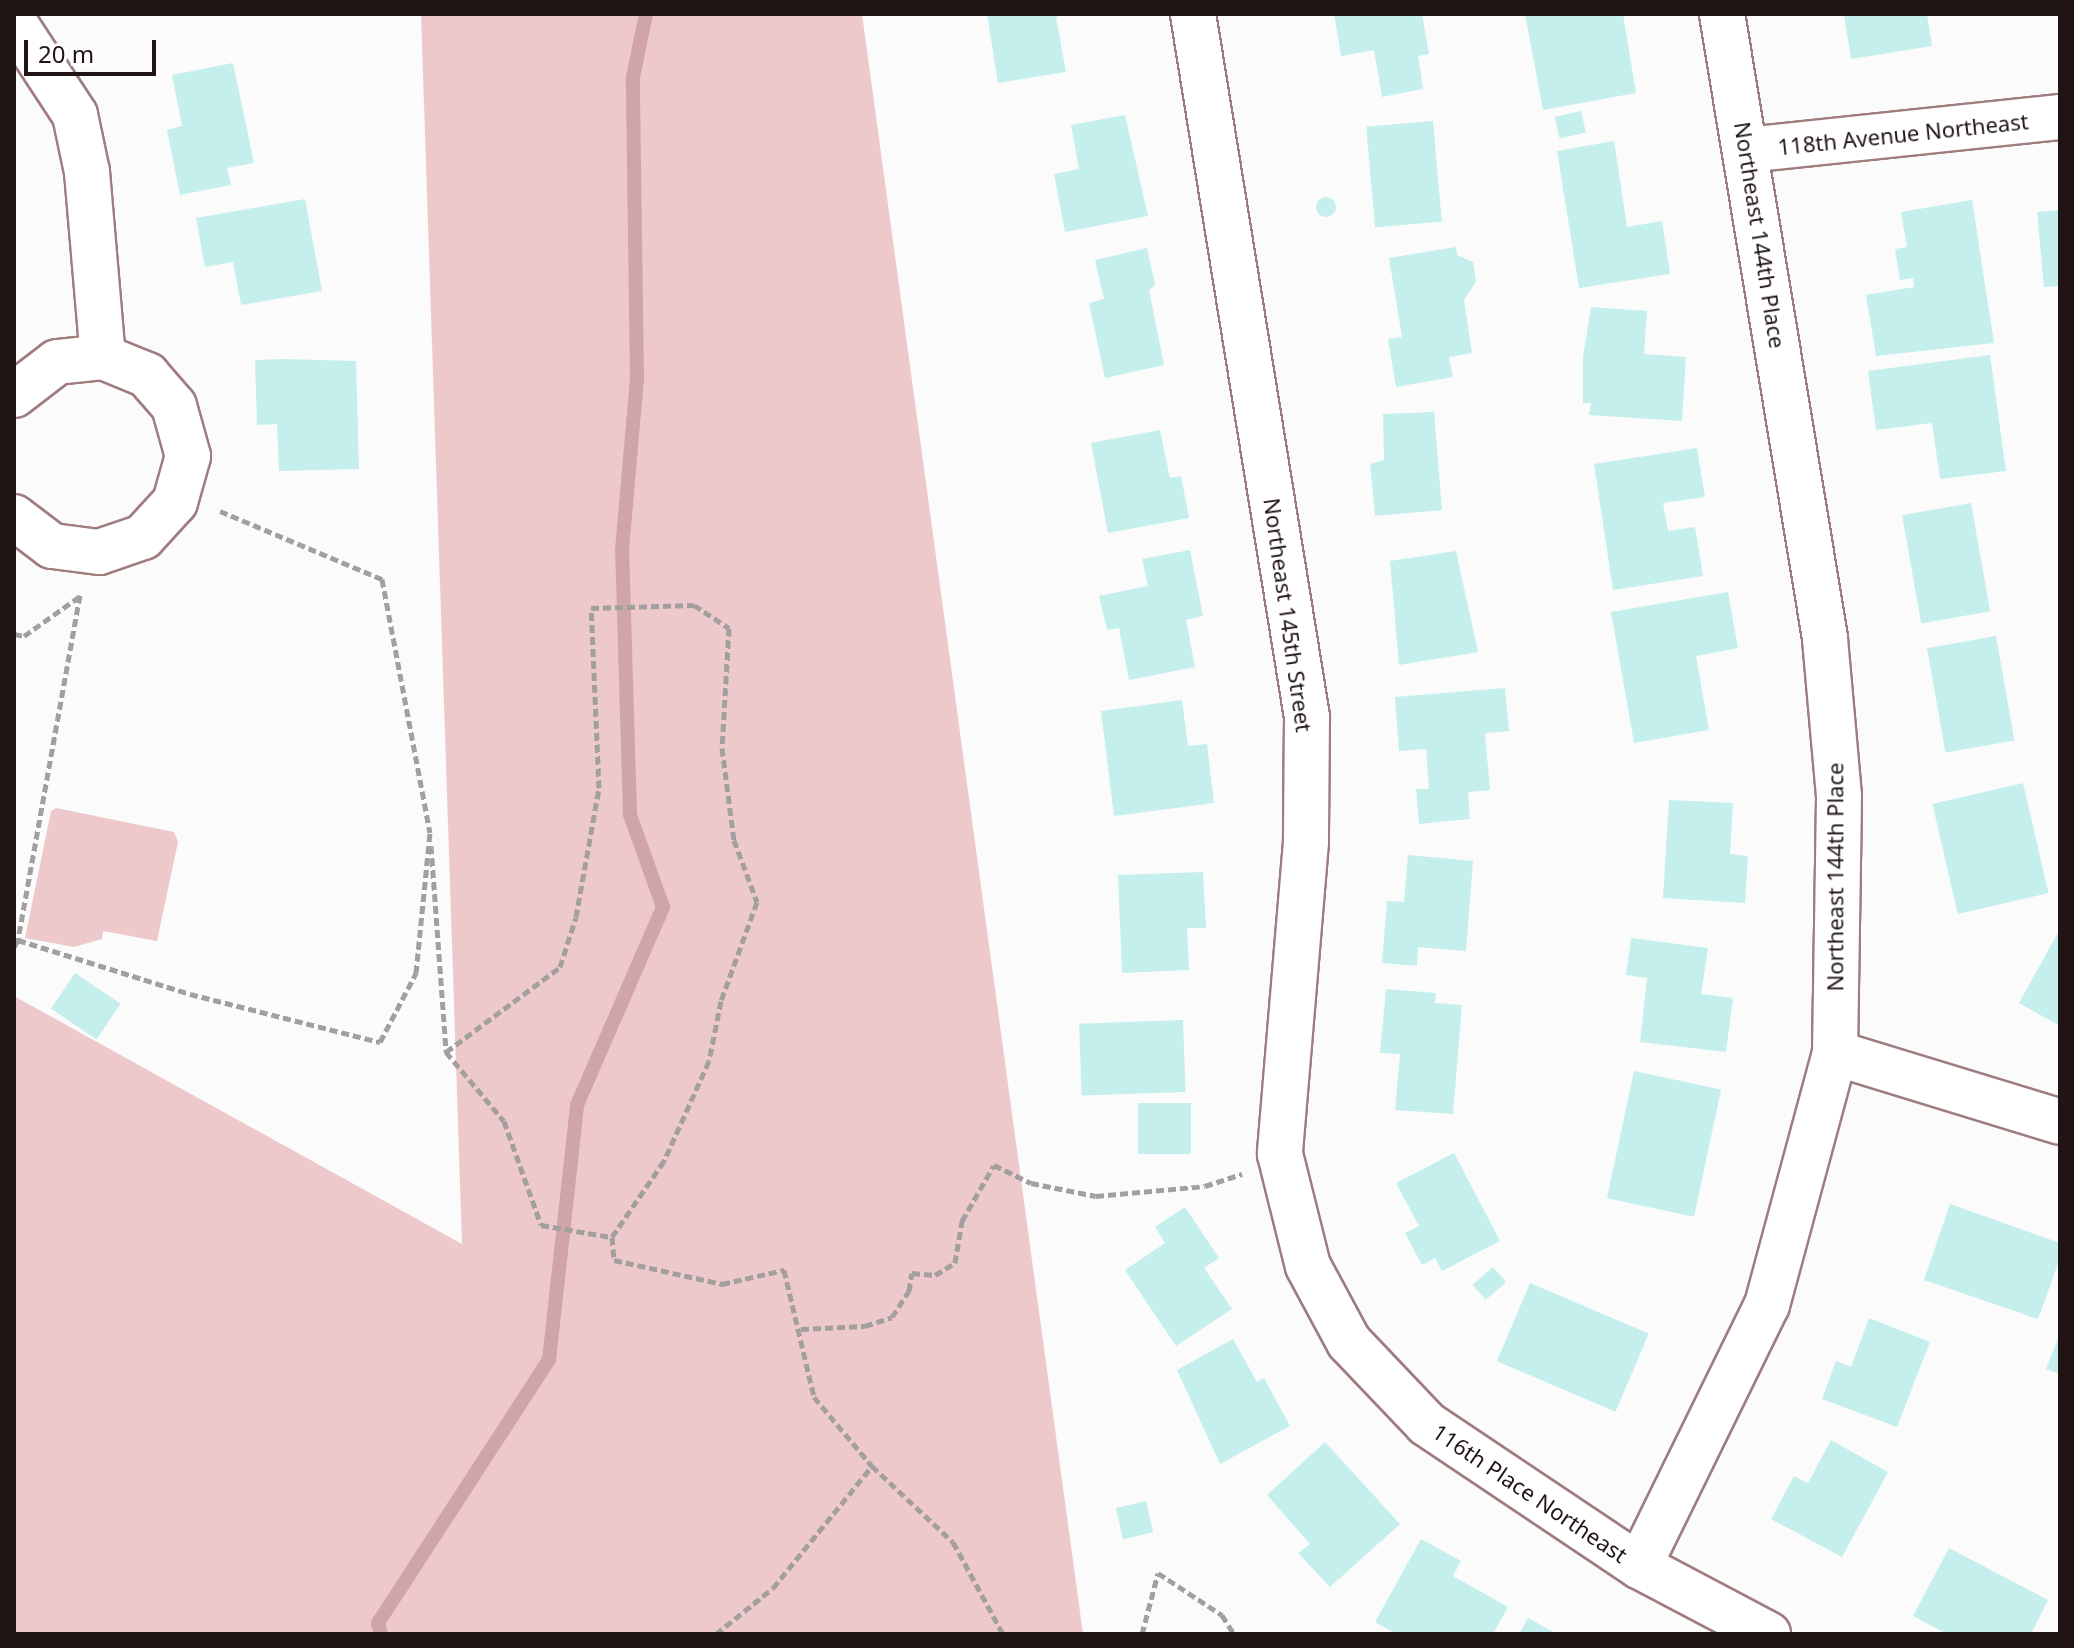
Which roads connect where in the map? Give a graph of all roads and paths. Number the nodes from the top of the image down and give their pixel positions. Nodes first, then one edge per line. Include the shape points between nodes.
1 (1193, 14) edge
2 (1722, 14) edge
3 (14, 22) edge
4 (2060, 117) edge
5 (1746, 150) junction
6 (103, 357) junction
7 (14, 395) edge
8 (178, 494) junction
9 (14, 517) edge
10 (88, 551) junction
11 (430, 832) junction
12 (18, 940) junction
13 (14, 947) edge
14 (446, 1052) junction
15 (1835, 1053) junction
16 (2060, 1122) edge
17 (1255, 1170) dead end
18 (612, 1237) junction
19 (1308, 1266) joint
20 (801, 1329) junction
21 (872, 1466) junction
22 (1639, 1566) junction
23 (716, 1634) edge
24 (1003, 1634) edge
25 (1142, 1634) edge
26 (1234, 1634) edge
27 (1768, 1634) edge

1 - 19 street, Northeast 145th Street via 1307,717 1306,842 1280,1154
2 - 5 street, Northeast 144th Place
3 - 6 street via 75,115 87,172
4 - 5 street, 118th Avenue Northeast
5 - 15 street, Northeast 144th Place via 1825,638 1839,796
6 - 7 street via 57,362
6 - 8 street via 147,375 174,406 188,456
8 - 10 street via 143,537
8 - 11 path via 382,579
9 - 10 street via 52,546
10 - 12 path
11 - 12 path via 416,973 380,1042 190,994
11 - 14 path
12 - 13 path
14 - 18 path via 504,1121 541,1225
14 - 18 path via 560,967 576,917 599,788 591,608 694,605 729,628 722,748 734,840 757,902 721,1001 709,1061 664,1161
15 - 16 street
15 - 22 street, Northeast 144th Place via 1767,1305
17 - 20 path via 1205,1186 1096,1196 1031,1183 994,1165 962,1221 955,1263 935,1275 912,1273 909,1291 892,1317 865,1326
18 - 20 path via 614,1260 722,1284 784,1270
19 - 22 street, 116th Place Northeast via 1349,1342 1427,1424
20 - 21 path via 814,1397
21 - 23 path via 773,1588
21 - 24 path via 953,1542
22 - 27 street, 116th Place Northeast
25 - 26 path via 1158,1573 1222,1615

